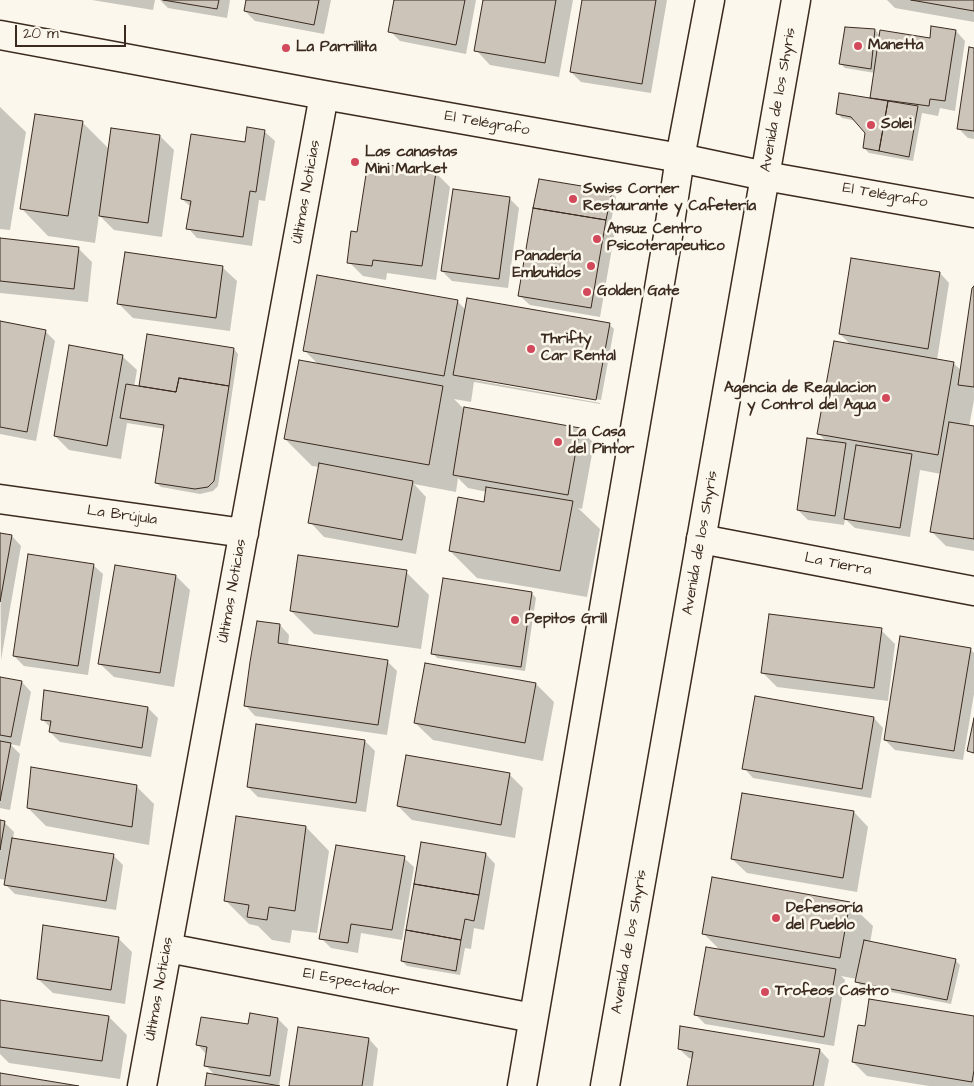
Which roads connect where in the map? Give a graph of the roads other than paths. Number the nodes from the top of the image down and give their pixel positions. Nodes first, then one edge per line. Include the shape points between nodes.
1 (710, 0) edge
2 (796, 0) edge
3 (0, 34) edge
4 (324, 95) junction
5 (680, 158) junction
6 (765, 176) junction
7 (974, 213) edge
8 (0, 499) edge
9 (244, 533) junction
10 (701, 539) junction
11 (974, 591) edge
12 (168, 948) junction
13 (533, 1018) junction
14 (142, 1086) edge
15 (522, 1086) edge
16 (605, 1086) edge

1 - 5 street
2 - 6 street, Avenida de los Shyris
3 - 4 street, El Telégrafo
4 - 5 street, El Telégrafo
4 - 9 street, Últimas Noticias
5 - 6 street, El Telégrafo
5 - 13 street
6 - 7 street, El Telégrafo
6 - 10 street, Avenida de los Shyris
8 - 9 street, La Brújula
9 - 12 street, Últimas Noticias
10 - 11 street, La Tierra
10 - 16 street, Avenida de los Shyris
12 - 13 street, El Espectador
12 - 14 street, Últimas Noticias
13 - 15 street

